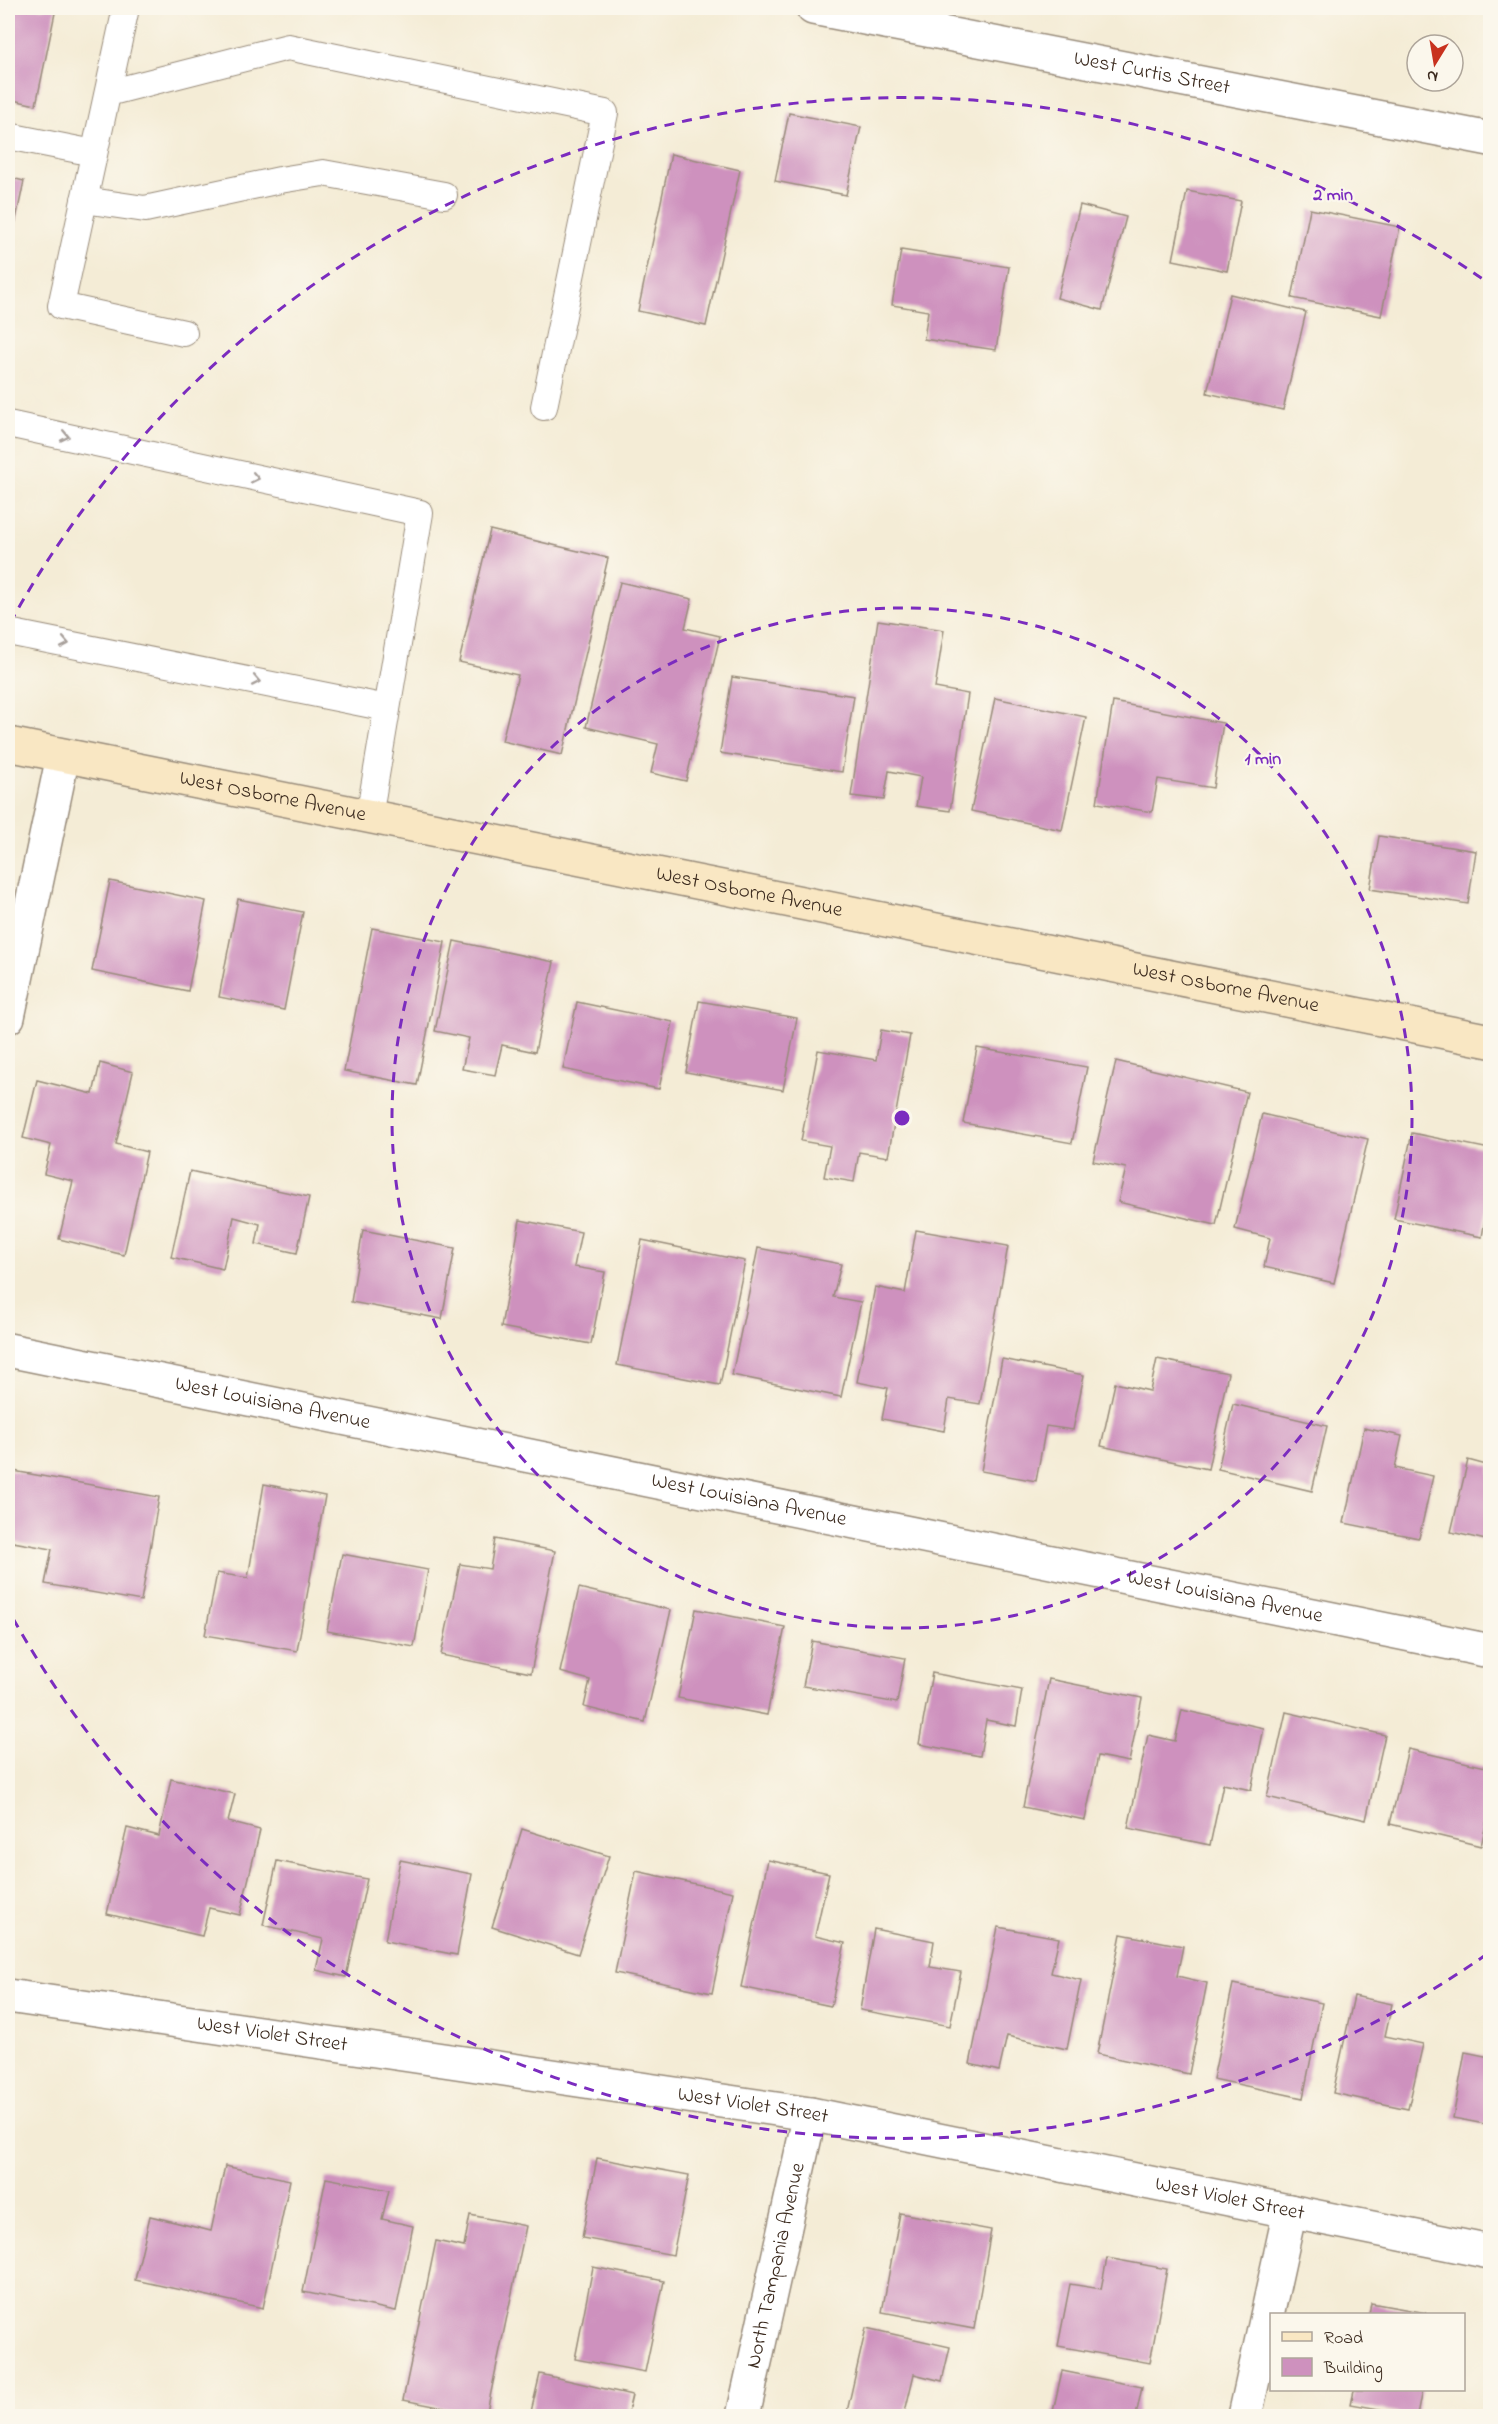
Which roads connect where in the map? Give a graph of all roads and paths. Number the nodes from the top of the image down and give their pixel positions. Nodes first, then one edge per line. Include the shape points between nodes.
1 (126, 8) edge
2 (813, 8) edge
3 (108, 93) junction
4 (8, 136) edge
5 (1491, 139) edge
6 (94, 153) junction
7 (444, 195) dead end
8 (84, 200) junction
9 (184, 333) dead end
10 (544, 407) dead end
11 (8, 424) edge
12 (8, 632) edge
13 (387, 708) junction
14 (8, 744) edge
15 (63, 756) junction
16 (369, 817) junction
17 (8, 1017) edge
18 (1491, 1041) edge
19 (8, 1350) edge
20 (1491, 1651) edge
21 (8, 1996) edge
22 (810, 2114) junction
23 (1290, 2211) junction
24 (1491, 2252) edge
25 (743, 2416) edge
26 (1245, 2416) edge

1 - 3 lane
2 - 5 street, West Curtis Street
3 - 6 lane
3 - 10 lane via 288,47 605,113
4 - 6 lane
6 - 8 lane
7 - 8 lane via 323,173 145,209
8 - 9 lane via 61,306
11 -> 13 lane via 420,513
12 -> 13 lane
13 - 16 lane
14 - 15 street, West Osborne Avenue
15 - 16 street, West Osborne Avenue
15 - 17 street
16 - 18 street, West Osborne Avenue
19 - 20 street, West Louisiana Avenue
21 - 22 street, West Violet Street
22 - 23 street, West Violet Street
22 - 25 street, North Tampania Avenue
23 - 24 street, West Violet Street
23 - 26 street

